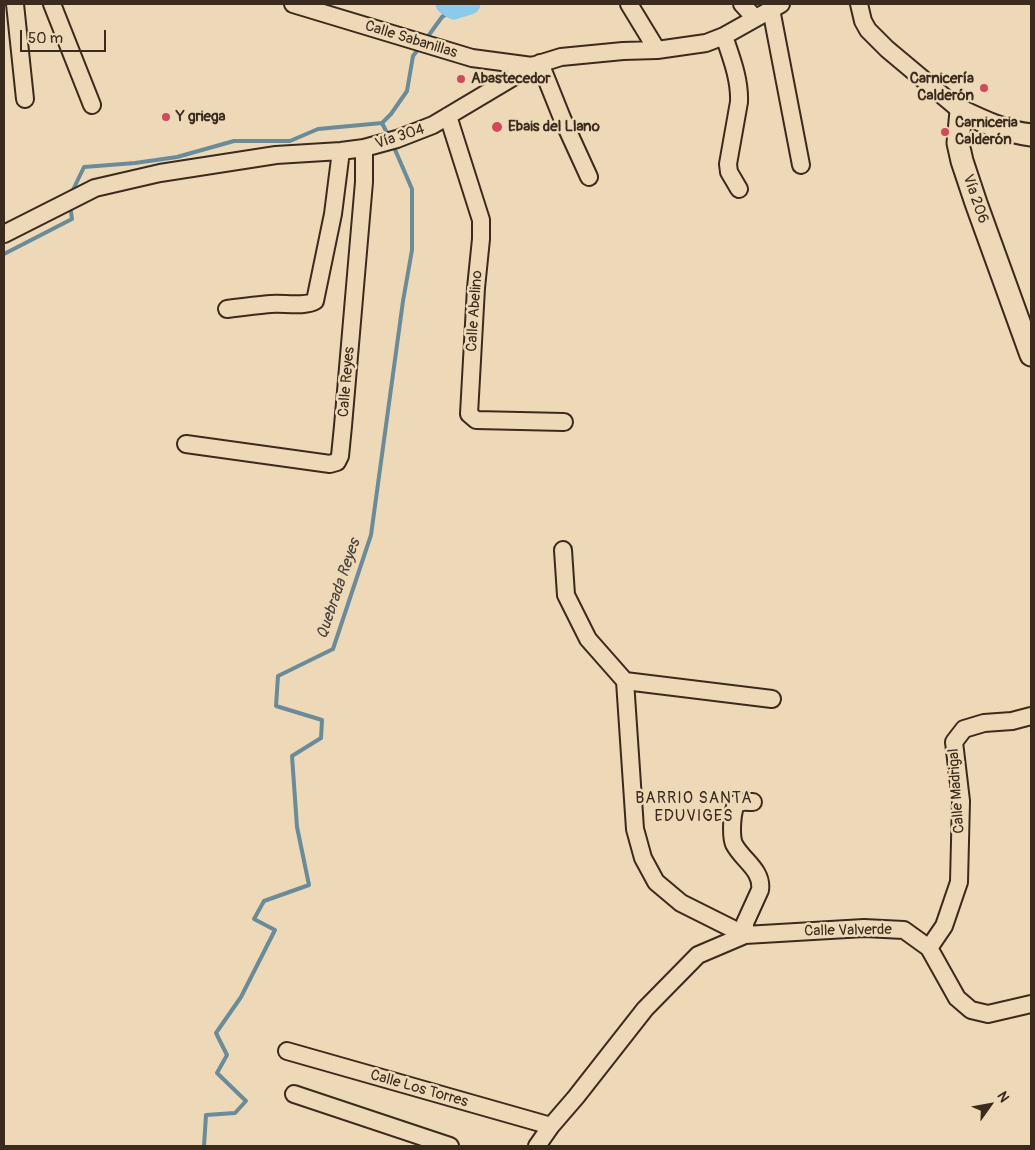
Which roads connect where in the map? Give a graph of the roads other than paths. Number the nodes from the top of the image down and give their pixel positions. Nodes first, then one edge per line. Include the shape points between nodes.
1 (15, 4) edge
2 (52, 4) edge
3 (293, 4) edge
4 (629, 4) edge
5 (742, 4) edge
6 (859, 4) edge
7 (776, 6) edge
8 (755, 18) junction
9 (724, 36) junction
10 (657, 50) junction
11 (536, 64) junction
12 (25, 98) dead end
13 (92, 105) dead end
14 (961, 111) junction
15 (448, 116) junction
16 (1031, 135) edge
17 (364, 148) junction
18 (341, 151) junction
19 (801, 165) dead end
20 (589, 177) dead end
21 (739, 189) dead end
22 (4, 234) edge
23 (227, 309) dead end
24 (1031, 355) edge
25 (564, 422) dead end
26 (186, 444) dead end
27 (563, 550) dead end
28 (625, 681) junction
29 (772, 699) dead end
30 (1031, 716) edge
31 (753, 802) dead end
32 (745, 934) junction
33 (929, 948) junction
34 (1031, 1004) edge
35 (287, 1051) dead end
36 (294, 1094) dead end
37 (551, 1126) junction
38 (450, 1146) edge
39 (537, 1146) edge

1 - 12 street
2 - 13 street
3 - 11 street, Calle Sabanillas via 472,58
4 - 10 street
5 - 8 street
6 - 14 street via 868,30
7 - 8 street, Vía 304
7 - 19 street
8 - 9 street, Vía 304
9 - 10 street, Vía 304 via 706,43
9 - 21 street via 740,95 728,164
10 - 11 street, Vía 304 via 561,57
11 - 15 street, Vía 304
11 - 20 street
14 - 16 main road via 988,124
14 - 24 main road, Vía 206 via 958,143 962,160
15 - 17 street, Vía 304 via 397,139
15 - 25 street, Calle Abelino via 481,220 469,414 476,420
17 - 18 street, Vía 304
17 - 26 street, Calle Reyes via 352,328 337,462 330,464
18 - 22 street, Vía 304 via 276,155 160,173 95,188
18 - 23 street via 333,214 315,300 306,304
27 - 28 street via 566,595 588,639
28 - 29 street
28 - 32 street via 635,829 643,858 656,882 681,903
30 - 33 street, Calle Madrigal via 964,728 954,742 961,801 959,882 944,926
31 - 32 street via 741,802 733,812 733,843 761,885
32 - 33 street, Calle Valverde via 864,928 904,930
32 - 37 street, Calle Valverde via 698,955 645,1009
33 - 34 street, Calle Valverde via 957,998 971,1010 988,1014
35 - 37 street, Calle Los Torres
36 - 38 street
37 - 39 street, Calle Valverde

